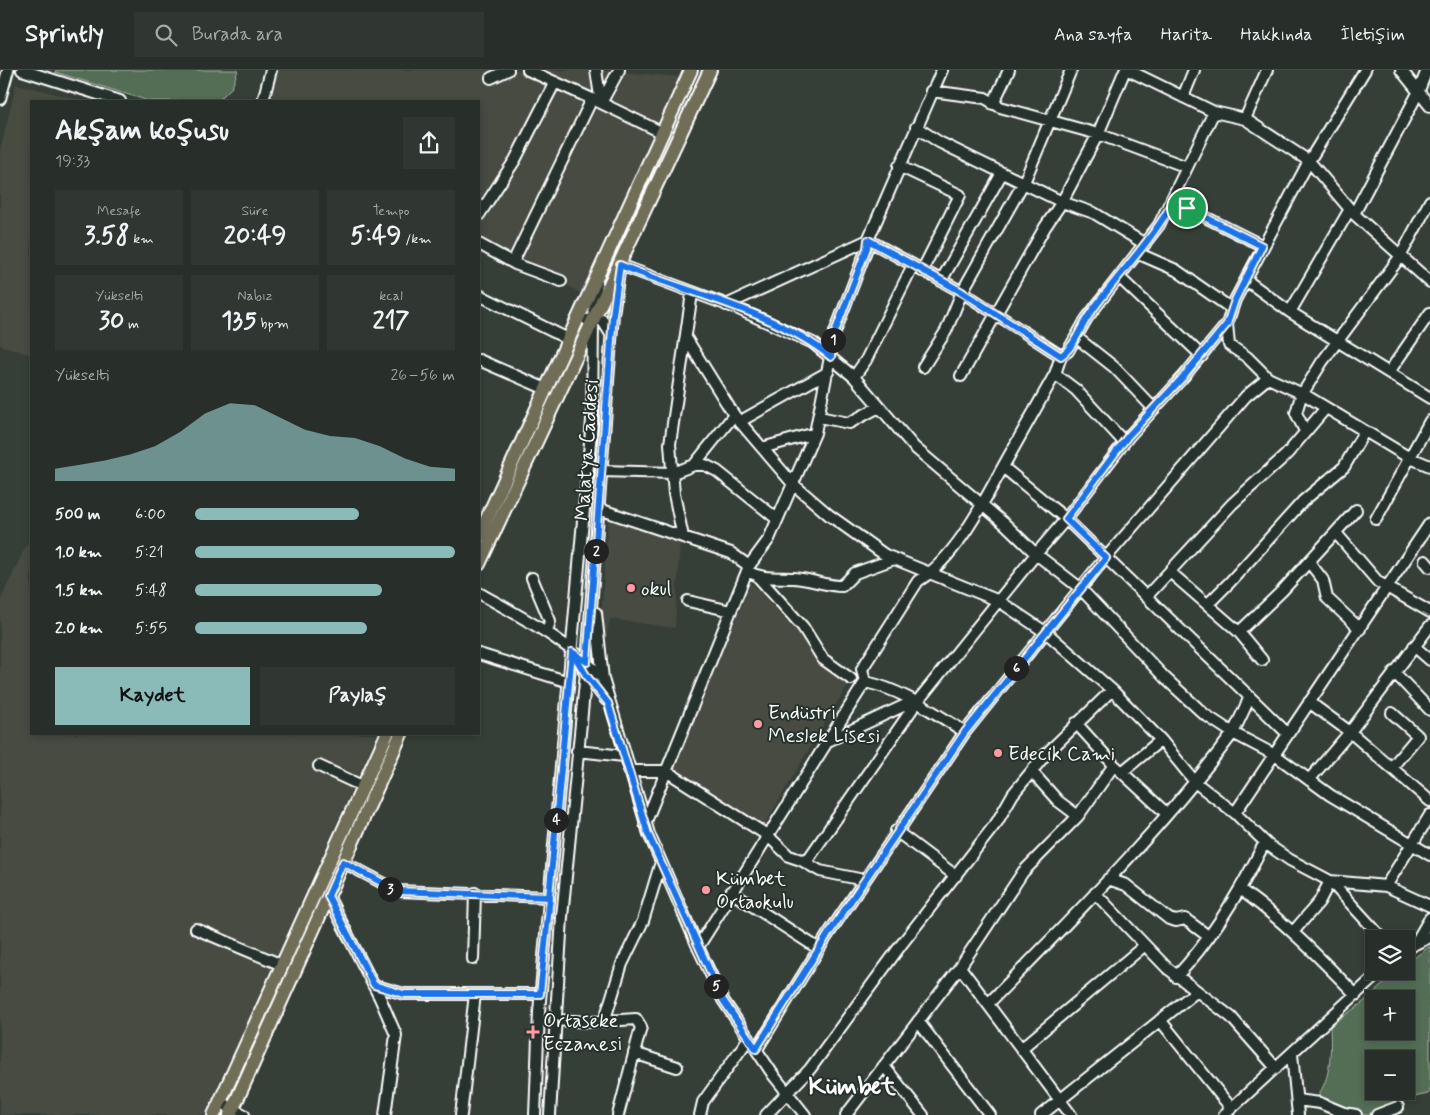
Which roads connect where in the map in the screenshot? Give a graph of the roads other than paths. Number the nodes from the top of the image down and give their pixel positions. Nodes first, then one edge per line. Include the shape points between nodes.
1 (8, 70) edge
2 (22, 70) edge
3 (271, 70) edge
4 (508, 70) edge
5 (528, 70) edge
6 (595, 70) edge
7 (619, 70) edge
8 (691, 70) edge
9 (710, 70) edge
10 (942, 70) edge
11 (1008, 70) edge
12 (1071, 70) edge
13 (1126, 70) edge
14 (1194, 70) edge
15 (1267, 70) edge
16 (1365, 70) edge
17 (1427, 70) edge
18 (1403, 72) edge
19 (491, 78) dead end
20 (1423, 81) junction
21 (555, 82) junction
22 (931, 91) junction
23 (1418, 94) junction
24 (1183, 97) junction
25 (0, 99) edge
26 (117, 100) edge
27 (263, 100) edge
28 (597, 101) junction
29 (993, 104) junction
30 (1430, 106) edge
31 (1214, 112) junction
32 (1050, 120) junction
33 (1245, 120) junction
34 (916, 126) junction
35 (662, 134) junction
36 (1098, 134) junction
37 (1309, 161) junction
38 (899, 166) junction
39 (1186, 168) junction
40 (1002, 173) junction
41 (1023, 183) junction
42 (1430, 201) edge
43 (1062, 202) junction
44 (1170, 207) junction
45 (1352, 212) junction
46 (480, 213) edge
47 (868, 240) junction
48 (1145, 244) junction
49 (480, 245) edge
50 (1262, 246) junction
51 (1137, 253) junction
52 (1400, 257) junction
53 (513, 262) junction
54 (620, 265) junction
55 (918, 268) junction
56 (598, 274) junction
57 (1119, 277) junction
58 (1246, 280) junction
59 (561, 281) dead end
60 (941, 281) junction
61 (1430, 282) edge
62 (962, 292) junction
63 (692, 293) junction
64 (480, 296) edge
65 (726, 305) junction
66 (1232, 309) junction
67 (1290, 312) junction
68 (1430, 313) edge
69 (996, 314) junction
70 (578, 320) junction
71 (592, 320) junction
72 (1227, 324) junction
73 (611, 334) junction
74 (1076, 337) junction
75 (686, 338) junction
76 (568, 340) junction
77 (1337, 340) junction
78 (1061, 356) junction
79 (1202, 356) junction
80 (831, 357) junction
81 (480, 360) edge
82 (923, 367) dead end
83 (828, 372) junction
84 (1389, 372) junction
85 (1055, 374) junction
86 (961, 376) dead end
87 (854, 377) junction
88 (1268, 378) junction
89 (546, 389) junction
90 (1303, 394) junction
91 (1430, 398) edge
92 (878, 407) junction
93 (1154, 408) junction
94 (1325, 409) junction
95 (820, 417) junction
96 (737, 418) junction
97 (1430, 421) edge
98 (1306, 431) junction
99 (1364, 432) junction
100 (815, 433) junction
101 (1124, 442) junction
102 (762, 448) junction
103 (1408, 457) junction
104 (694, 465) junction
105 (1430, 466) edge
106 (1003, 467) junction
107 (602, 471) junction
108 (673, 473) junction
109 (793, 484) junction
110 (982, 505) junction
111 (599, 509) junction
112 (1356, 510) dead end
113 (778, 519) junction
114 (1066, 519) junction
115 (1376, 519) dead end
116 (1430, 523) edge
117 (1336, 533) junction
118 (480, 534) edge
119 (683, 537) junction
120 (1036, 554) junction
121 (1106, 558) junction
122 (894, 559) junction
123 (480, 562) edge
124 (1309, 562) junction
125 (748, 569) junction
126 (1170, 572) junction
127 (929, 574) junction
128 (532, 578) dead end
129 (759, 578) junction
130 (594, 580) junction
131 (1080, 588) junction
132 (1388, 588) junction
133 (480, 594) edge
134 (1146, 597) junction
135 (688, 601) dead end
136 (999, 601) junction
137 (1208, 604) junction
138 (731, 611) junction
139 (1430, 612) edge
140 (1430, 626) edge
141 (1360, 628) junction
142 (1044, 631) junction
143 (548, 632) junction
144 (1239, 632) junction
145 (1414, 646) junction
146 (572, 652) junction
147 (480, 654) edge
148 (1262, 660) dead end
149 (1430, 660) edge
150 (587, 662) junction
151 (1394, 672) junction
152 (586, 675) junction
153 (603, 679) junction
154 (851, 679) dead end
155 (569, 682) junction
156 (865, 682) junction
157 (1112, 690) junction
158 (1250, 697) junction
159 (916, 702) junction
160 (1309, 702) junction
161 (608, 703) junction
162 (1430, 710) edge
163 (1392, 713) dead end
164 (1076, 724) junction
165 (965, 732) junction
166 (1350, 732) junction
167 (1233, 733) junction
168 (1288, 734) junction
169 (387, 735) edge
170 (401, 735) edge
171 (1161, 740) junction
172 (827, 742) junction
173 (577, 751) junction
174 (1275, 754) junction
175 (624, 756) junction
176 (319, 766) dead end
177 (1392, 767) junction
178 (1118, 768) junction
179 (629, 771) junction
180 (666, 771) junction
181 (1032, 772) junction
182 (1309, 780) junction
183 (1196, 783) junction
184 (362, 786) junction
185 (1430, 801) edge
186 (1235, 813) junction
187 (1167, 814) junction
188 (1430, 815) edge
189 (1078, 816) junction
190 (645, 824) junction
191 (896, 831) junction
192 (766, 835) junction
193 (1265, 842) junction
194 (1412, 845) junction
195 (1430, 855) edge
196 (801, 860) junction
197 (343, 862) junction
198 (661, 862) junction
199 (956, 876) junction
200 (1108, 879) junction
201 (864, 880) junction
202 (1330, 881) junction
203 (1386, 886) junction
204 (1240, 890) junction
205 (731, 892) junction
206 (475, 893) junction
207 (1095, 893) junction
208 (328, 896) junction
209 (549, 897) junction
210 (1430, 906) edge
211 (1430, 918) edge
212 (196, 929) dead end
213 (1375, 930) edge
214 (1293, 932) junction
215 (1208, 936) junction
216 (1430, 937) edge
217 (1415, 941) edge
218 (1415, 945) edge
219 (1144, 946) junction
220 (698, 947) junction
221 (819, 949) junction
222 (473, 959) dead end
223 (282, 966) junction
224 (960, 967) junction
225 (1176, 976) junction
226 (1372, 980) edge
227 (374, 985) junction
228 (1197, 991) junction
229 (475, 994) junction
230 (540, 994) junction
231 (1356, 995) junction
232 (988, 1004) junction
233 (555, 1020) junction
234 (1160, 1020) junction
235 (918, 1021) junction
236 (604, 1022) junction
237 (750, 1038) junction
238 (1022, 1048) junction
239 (756, 1049) junction
240 (634, 1053) junction
241 (1292, 1054) junction
242 (884, 1066) junction
243 (677, 1067) dead end
244 (1276, 1068) junction
245 (787, 1093) junction
246 (1061, 1100) junction
247 (1297, 1100) junction
248 (220, 1102) junction
249 (1398, 1106) dead end
250 (1228, 1111) edge
251 (235, 1113) edge
252 (214, 1115) edge
253 (385, 1115) edge
254 (461, 1115) edge
255 (535, 1115) edge
256 (550, 1115) edge
257 (618, 1115) edge
258 (700, 1115) edge
259 (766, 1115) edge
260 (805, 1115) edge
261 (846, 1115) edge
262 (923, 1115) edge
263 (990, 1115) edge
264 (1041, 1115) edge
265 (1072, 1115) edge
266 (1298, 1115) edge
267 (1356, 1115) edge
268 (1377, 1115) edge

1 - 25 street
2 - 26 street
3 - 27 street
4 - 19 street
5 - 21 street
6 - 28 street
7 - 28 street
8 - 35 main road
9 - 54 main road
10 - 22 street
11 - 29 street
12 - 32 street
13 - 24 street
13 - 36 street
14 - 24 street
15 - 33 street
16 - 37 street
17 - 20 street
18 - 20 street
18 - 23 street
20 - 23 street
21 - 28 street
21 - 46 street via 515,160
22 - 29 street via 985,98
22 - 34 street
23 - 30 street
23 - 45 street
24 - 31 street
28 - 35 street
28 - 53 street
29 - 32 street
31 - 33 street
31 - 39 street
32 - 36 street
32 - 41 street
33 - 37 street
34 - 38 street
34 - 40 street via 939,142
35 - 56 main road
36 - 39 street
36 - 43 street
37 - 45 street
37 - 50 street
38 - 47 street
38 - 55 street via 960,195
39 - 44 street
40 - 41 street
40 - 60 street
41 - 43 street
41 - 62 street
42 - 52 street
43 - 48 street via 1094,213
43 - 69 street
44 - 48 street
44 - 50 street via 1187,208
45 - 52 street
45 - 67 street
47 - 55 street
47 - 65 street
47 - 80 street via 835,332
48 - 51 street
49 - 53 street
50 - 58 street
51 - 57 street
51 - 66 street via 1176,270
52 - 61 street
52 - 77 street
53 - 59 street
54 - 63 street
54 - 71 main road
54 - 73 street, Malatya Caddesi
55 - 60 street
55 - 87 street
56 - 70 main road
56 - 71 street
57 - 74 street
57 - 79 street
58 - 66 street
58 - 67 street
60 - 62 street
62 - 69 street
62 - 82 street via 946,331
63 - 65 street
63 - 75 street
64 - 76 street
65 - 80 street via 813,343
66 - 72 street
67 - 77 street
68 - 84 street
69 - 78 street
69 - 86 street
70 - 71 street
70 - 76 main road
71 - 73 street via 602,320
71 - 123 main road
71 - 146 street via 592,420
72 - 79 street
72 - 88 street via 1230,345
73 - 107 street, Malatya Caddesi
74 - 78 street
74 - 93 street via 1114,367
75 - 96 street
75 - 108 street via 670,444
76 - 89 main road
77 - 84 street
77 - 90 street
78 - 85 street
79 - 93 street
80 - 83 street
80 - 87 street
81 - 89 street
83 - 95 street
83 - 96 street
84 - 91 street
85 - 101 street via 1076,390
85 - 106 street
87 - 92 street
88 - 90 street
88 - 121 street via 1246,396
89 - 118 main road
90 - 94 street
90 - 98 street via 1296,413
92 - 95 street via 849,422
92 - 110 street via 914,447
93 - 101 street
94 - 98 street
94 - 99 street
95 - 100 street
96 - 102 street
96 - 104 street
97 - 103 street
98 - 126 street via 1286,455 1232,504
99 - 103 street
99 - 137 street via 1344,468 1303,501
100 - 102 street
100 - 109 street
101 - 114 street
102 - 109 street
103 - 105 street
103 - 115 street
104 - 108 street
104 - 113 street via 705,465 717,471
106 - 110 street
106 - 114 street
107 - 108 street
107 - 111 street, Malatya Caddesi
108 - 119 street
109 - 113 street
109 - 122 street via 829,515
110 - 120 street
110 - 127 street
111 - 119 street
111 - 130 street, Malatya Caddesi
112 - 117 street
113 - 125 street via 769,539
114 - 120 street
114 - 121 street
116 - 132 street
117 - 124 street
117 - 132 street via 1378,582
119 - 125 street via 731,553
120 - 131 street
120 - 136 street
121 - 131 street
121 - 134 street
122 - 127 street
122 - 129 street via 855,572 842,586 796,578
124 - 141 street via 1323,580 1327,598
124 - 144 street
125 - 129 street
125 - 138 street
126 - 134 street
126 - 137 street
127 - 136 street
127 - 156 street via 918,580 862,669
128 - 143 street via 550,622
129 - 154 street via 803,627 823,659
130 - 150 street, Malatya Caddesi
130 - 153 street
131 - 142 street
131 - 167 street via 1165,678 1204,714
132 - 139 street
132 - 141 street
133 - 143 street
134 - 158 street
135 - 138 street
136 - 142 street
136 - 159 street
137 - 144 street
138 - 180 street
140 - 145 street
141 - 160 street
142 - 157 street
142 - 165 street
143 - 146 street
144 - 148 street
145 - 149 street
145 - 151 street
146 - 150 street
146 - 152 street
146 - 155 street
147 - 155 street
150 - 152 street, Malatya Caddesi
150 - 153 street
151 - 162 street
151 - 166 street
152 - 161 street
152 - 173 street, Malatya Caddesi
153 - 161 street
155 - 209 street
156 - 159 street via 880,685
156 - 172 street
157 - 164 street
157 - 171 street
158 - 167 street
158 - 168 street
159 - 165 street
159 - 172 street
159 - 196 street via 817,851
160 - 166 street
160 - 168 street
161 - 175 street
163 - 177 street via 1418,736
164 - 178 street
164 - 181 street
165 - 191 street
166 - 177 street
166 - 182 street
167 - 174 street
167 - 183 street
168 - 174 street
169 - 184 main road
170 - 197 main road
171 - 178 street
171 - 183 street
172 - 192 street
173 - 175 street
173 - 233 street, Malatya Caddesi
174 - 182 street
174 - 186 street
175 - 179 street
176 - 184 street
177 - 185 street
178 - 187 street
178 - 189 street
179 - 180 street
179 - 190 street
180 - 190 street
180 - 192 street
181 - 189 street via 1058,801
181 - 199 street
182 - 194 street
183 - 186 street
183 - 187 street
184 - 223 main road
186 - 193 street
187 - 200 street
188 - 194 street
189 - 224 street via 1023,872
190 - 198 street
191 - 199 street
191 - 201 street
192 - 196 street via 789,856
192 - 205 street
193 - 202 street via 1290,860
193 - 204 street
194 - 195 street
194 - 203 street
196 - 201 street via 820,871
197 - 206 street via 398,891
197 - 208 main road
198 - 220 street
198 - 236 street via 643,921 622,964
199 - 245 street via 810,1069
200 - 207 street
200 - 215 street via 1126,885 1169,919 1185,919
201 - 221 street
202 - 203 street
202 - 213 street
202 - 214 street via 1319,902
203 - 210 street
204 - 214 street
204 - 215 street
205 - 220 street
205 - 221 street
206 - 209 street
206 - 222 street
207 - 219 street
207 - 232 street
208 - 227 street
208 - 251 main road
209 - 230 street
211 - 217 street
212 - 223 street
214 - 231 street
215 - 225 street via 1193,959
216 - 218 street
219 - 225 street
219 - 238 street
220 - 237 street via 723,1000
221 - 239 street
223 - 248 main road
224 - 232 street
224 - 235 street
225 - 228 street
226 - 231 street
227 - 229 street via 404,994
227 - 253 street via 396,1035
228 - 234 street
228 - 244 street via 1230,1017
229 - 230 street
229 - 254 street
230 - 255 street
231 - 241 street
232 - 238 street
233 - 236 street
233 - 256 street, Malatya Caddesi
234 - 246 street
234 - 250 street
235 - 242 street
235 - 263 street
236 - 240 street via 636,1019 641,1027
237 - 239 street
237 - 258 street via 703,1102
238 - 246 street
239 - 245 street
240 - 243 street
240 - 257 street
241 - 244 street
241 - 247 street
242 - 261 street
242 - 262 street
244 - 250 street
245 - 259 street
245 - 260 street
246 - 264 street
246 - 265 street
247 - 266 street
247 - 267 street via 1320,1103
248 - 251 street
248 - 252 main road
249 - 268 street

